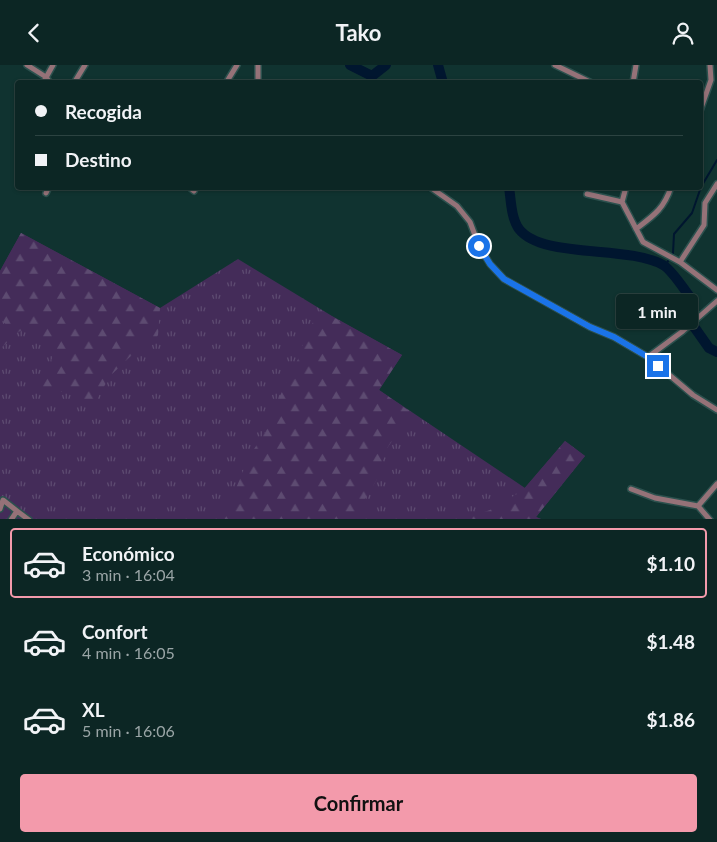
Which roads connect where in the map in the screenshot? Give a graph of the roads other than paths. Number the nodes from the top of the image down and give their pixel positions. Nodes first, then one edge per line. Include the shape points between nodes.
1 (27, 65) edge
2 (53, 65) edge
3 (86, 65) edge
4 (237, 65) edge
5 (258, 65) edge
6 (555, 65) edge
7 (636, 65) edge
8 (710, 65) edge
9 (46, 77) junction
10 (44, 80) edge
11 (48, 80) edge
12 (76, 80) edge
13 (228, 80) edge
14 (258, 80) edge
15 (586, 80) edge
16 (634, 80) edge
17 (703, 102) edge
18 (717, 184) edge
19 (434, 190) edge
20 (625, 190) edge
21 (670, 190) edge
22 (587, 194) dead end
23 (622, 202) junction
24 (636, 229) junction
25 (680, 262) junction
26 (717, 290) edge
27 (717, 301) edge
28 (648, 357) junction
29 (717, 410) edge
30 (717, 484) edge
31 (631, 489) dead end
32 (698, 506) junction
33 (0, 509) edge
34 (17, 511) junction
35 (11, 519) edge
36 (29, 519) edge
37 (710, 519) edge

1 - 9 street
2 - 9 street
3 - 12 street
4 - 13 street
5 - 14 street
6 - 15 street
7 - 16 street
8 - 17 street via 710,80
9 - 10 street
9 - 11 street
18 - 25 street via 705,203 704,225
19 - 28 street via 457,206 470,222 479,246 504,279
20 - 23 street
21 - 24 street via 666,201 654,215
22 - 23 street
23 - 24 street
24 - 25 street via 643,242
25 - 26 street
27 - 28 street
28 - 29 street via 693,395
30 - 32 street
31 - 32 street via 655,498
32 - 37 street
33 - 34 street via 4,500
34 - 35 street
34 - 36 street

